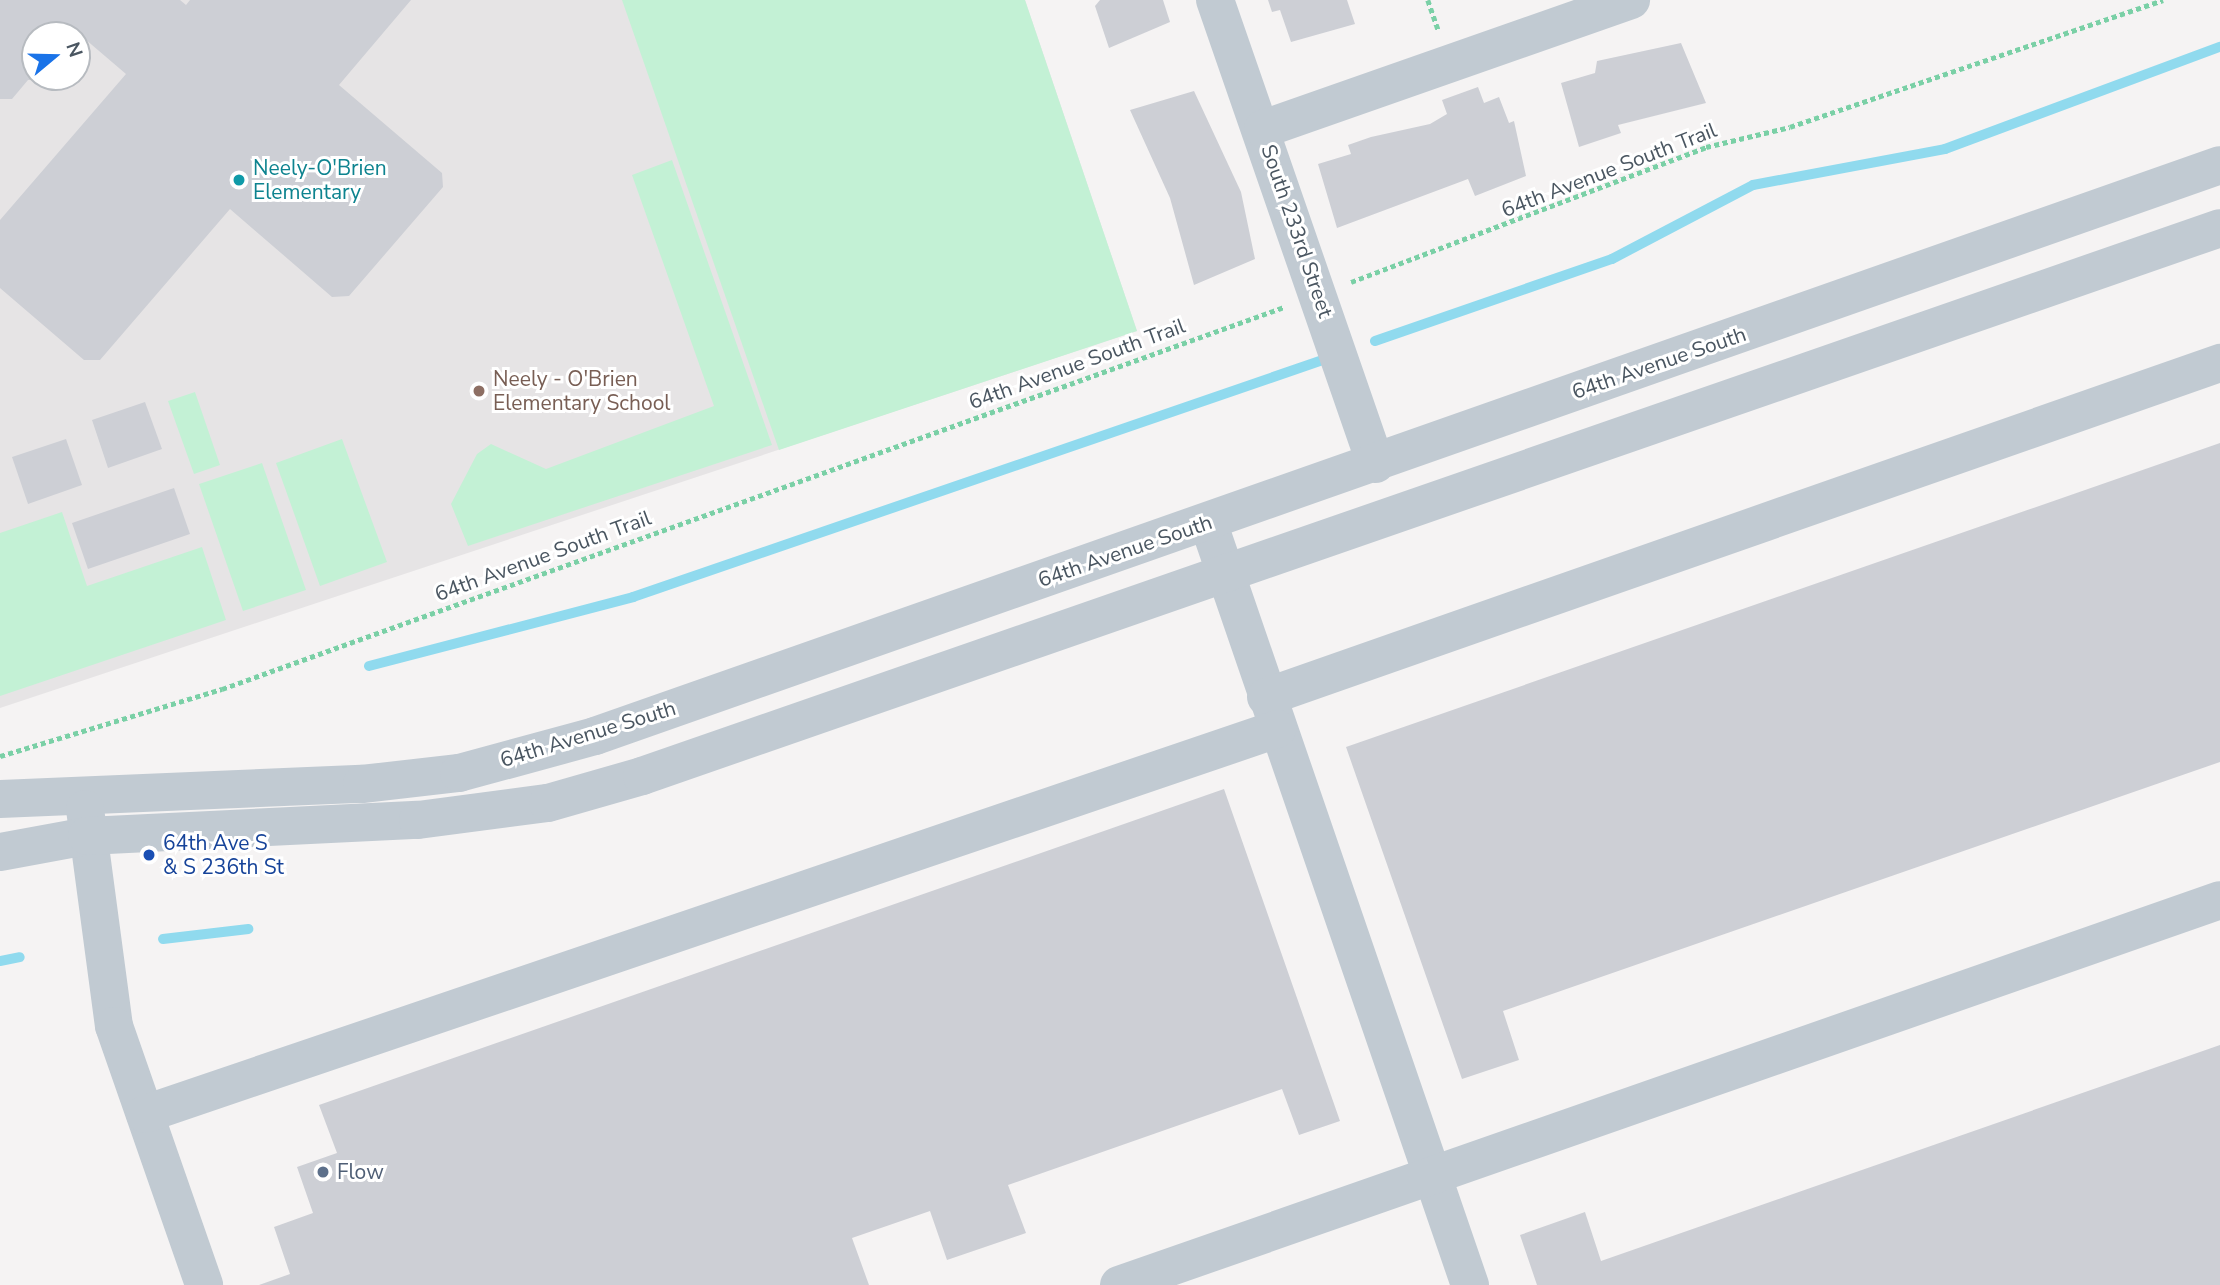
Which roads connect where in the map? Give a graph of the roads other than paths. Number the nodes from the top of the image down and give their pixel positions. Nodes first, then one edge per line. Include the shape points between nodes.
1 (1215, 0) edge
2 (1631, 0) edge
3 (1263, 129) junction
4 (2220, 165) edge
5 (2220, 228) edge
6 (2220, 363) edge
7 (1376, 464) junction
8 (1208, 522) junction
9 (1226, 575) junction
10 (1272, 713) junction
11 (83, 793) junction
12 (0, 799) edge
13 (87, 836) junction
14 (0, 852) edge
15 (2220, 900) edge
16 (145, 1114) junction
17 (1432, 1175) junction
18 (204, 1285) edge
19 (1119, 1285) edge
20 (1470, 1285) edge

1 - 3 street, South 233rd Street
2 - 3 street
3 - 7 street, South 233rd Street
4 - 7 street, 64th Avenue South
5 - 9 street
6 - 10 street
7 - 8 street, 64th Avenue South
8 - 9 street
8 - 11 street, 64th Avenue South via 595,736 459,773 362,784
9 - 10 street
9 - 13 street via 642,776 548,803 418,820
10 - 16 street
10 - 17 street
11 - 12 street, 64th Avenue South
11 - 13 street
13 - 14 street
13 - 16 street via 105,988
15 - 17 street
16 - 18 street
17 - 19 street
17 - 20 street

